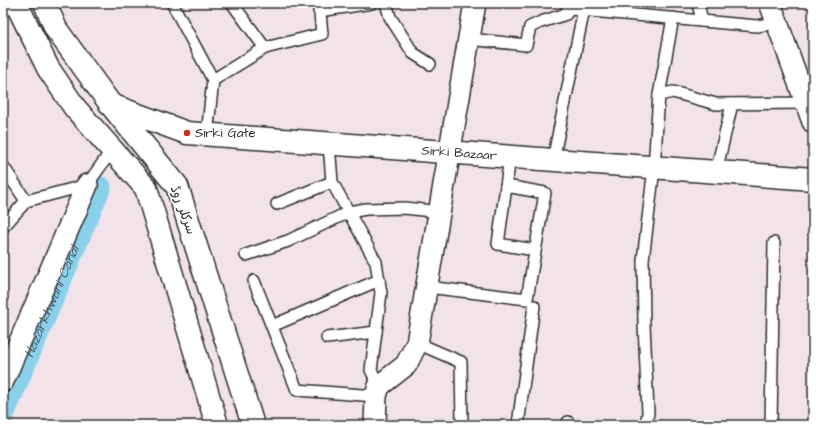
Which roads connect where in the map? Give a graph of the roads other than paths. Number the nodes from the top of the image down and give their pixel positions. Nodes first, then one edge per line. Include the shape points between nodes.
1 (16, 3) edge
2 (45, 3) edge
3 (172, 3) edge
4 (232, 3) edge
5 (372, 3) edge
6 (386, 3) edge
7 (475, 3) edge
8 (698, 3) edge
9 (770, 3) edge
10 (569, 6) edge
11 (319, 7) edge
12 (584, 9) junction
13 (673, 18) junction
14 (702, 21) junction
15 (777, 23) junction
16 (469, 39) junction
17 (265, 48) junction
18 (430, 64) dead end
19 (214, 80) junction
20 (659, 95) junction
21 (806, 103) junction
22 (732, 104) junction
23 (111, 105) junction
24 (813, 122) edge
25 (93, 127) junction
26 (206, 135) junction
27 (329, 144) junction
28 (112, 150) junction
29 (451, 153) junction
30 (510, 157) junction
31 (553, 160) junction
32 (3, 166) edge
33 (654, 168) junction
34 (166, 172) junction
35 (716, 172) junction
36 (813, 179) edge
37 (332, 182) junction
38 (87, 185) junction
39 (506, 186) junction
40 (146, 188) junction
41 (26, 201) junction
42 (277, 204) dead end
43 (349, 212) junction
44 (440, 212) junction
45 (3, 227) edge
46 (774, 243) dead end
47 (535, 250) junction
48 (246, 255) dead end
49 (379, 280) junction
50 (254, 281) dead end
51 (427, 287) junction
52 (534, 306) dead end
53 (272, 326) junction
54 (376, 332) junction
55 (327, 338) dead end
56 (417, 343) junction
57 (3, 381) edge
58 (378, 391) junction
59 (217, 425) edge
60 (253, 425) edge
61 (375, 425) edge
62 (462, 425) edge
63 (518, 425) edge
64 (646, 425) edge
65 (771, 425) edge

1 - 25 main road via 48,68 75,108
2 - 23 main road, سرکلر روڈ via 56,29
3 - 19 lane
4 - 17 lane
5 - 11 lane
6 - 18 lane via 390,17 413,53
7 - 16 street
8 - 14 lane
9 - 15 street
10 - 12 lane
10 - 16 lane via 566,14 530,27 526,45
11 - 17 lane via 322,34
12 - 13 lane
12 - 31 lane
13 - 14 lane
13 - 20 lane
14 - 15 lane via 757,26
15 - 21 street
16 - 29 street
17 - 19 lane
19 - 26 lane
20 - 22 lane via 673,92 716,104
20 - 33 lane
21 - 22 lane
21 - 24 street
22 - 35 lane
23 - 25 main road
23 - 26 main road, Sirki Bazaar via 187,134
23 - 34 main road, سرکلر روڈ
25 - 28 main road
26 - 27 main road, Sirki Bazaar
27 - 29 main road, Sirki Bazaar
27 - 37 lane
28 - 38 lane
28 - 40 main road
29 - 30 main road, Sirki Bazaar
29 - 44 street
30 - 31 main road, Sirki Bazaar
30 - 39 lane
31 - 33 main road, Sirki Bazaar
32 - 41 lane
33 - 35 main road, Sirki Bazaar
33 - 64 lane via 643,260 648,413
34 - 40 main road
34 - 60 main road, سرکلر روڈ via 177,186
35 - 36 main road, Sirki Bazaar
37 - 42 lane
37 - 43 lane
38 - 41 lane
38 - 57 street
39 - 47 lane via 498,244
39 - 47 lane via 545,193
40 - 59 main road
41 - 45 lane
43 - 44 lane via 405,208
43 - 48 lane via 288,241
43 - 49 lane via 376,262
44 - 51 street
46 - 65 lane
47 - 51 lane via 527,299
49 - 53 lane
49 - 54 lane via 381,293
50 - 53 lane
51 - 56 street
52 - 63 lane
53 - 58 lane via 297,390
54 - 55 lane
54 - 58 lane via 371,370
56 - 58 street via 406,365
56 - 62 lane via 461,362
58 - 61 street

